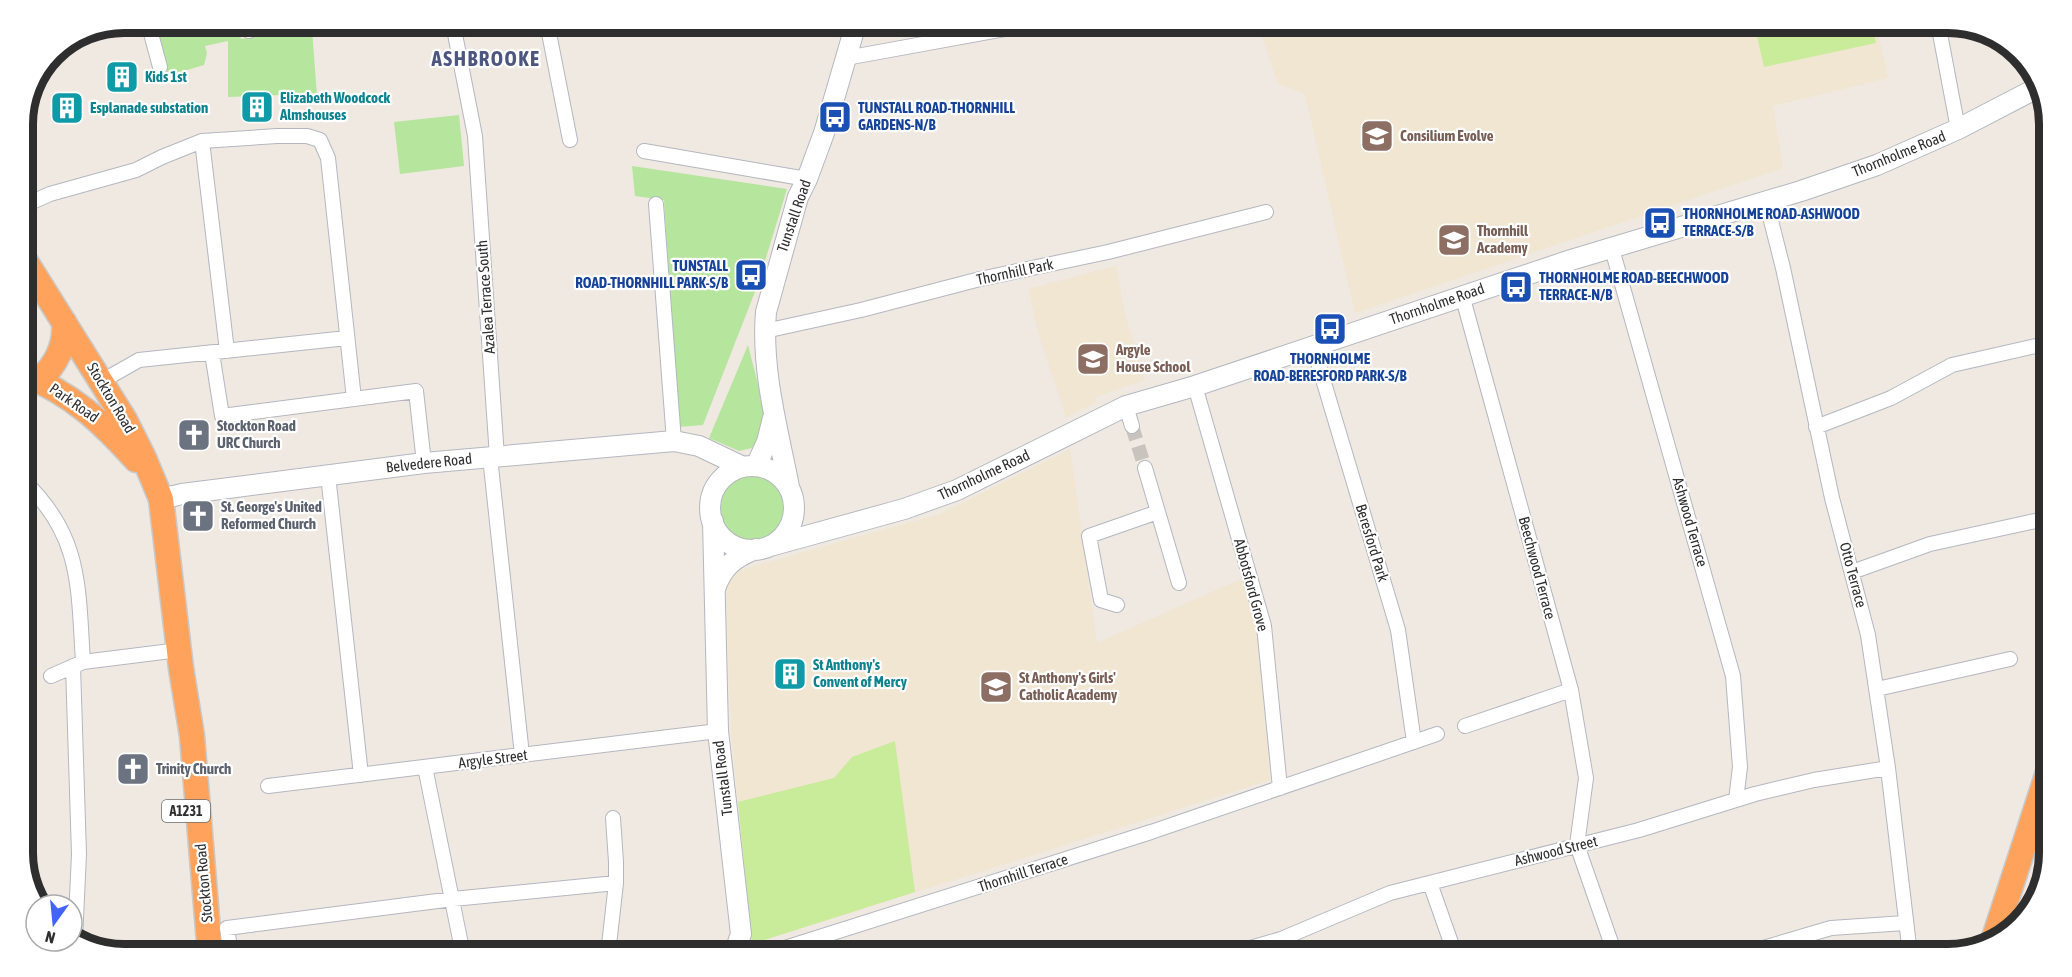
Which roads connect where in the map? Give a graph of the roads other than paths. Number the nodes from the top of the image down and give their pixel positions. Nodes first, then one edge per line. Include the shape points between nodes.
1 (151, 33) edge
2 (455, 33) edge
3 (549, 33) edge
4 (853, 33) edge
5 (984, 33) edge
6 (1940, 33) edge
7 (846, 58) junction
8 (160, 67) dead end
9 (2032, 90) edge
10 (1958, 129) junction
11 (570, 140) dead end
12 (202, 141) junction
13 (644, 151) dead end
14 (807, 179) junction
15 (1766, 201) junction
16 (33, 202) edge
17 (656, 204) dead end
18 (1266, 212) dead end
19 (1612, 249) junction
20 (33, 273) edge
21 (1462, 295) junction
22 (64, 322) junction
23 (765, 331) junction
24 (347, 338) junction
25 (2039, 345) edge
26 (1313, 346) junction
27 (227, 351) junction
28 (212, 353) junction
29 (33, 376) edge
30 (33, 378) edge
31 (102, 381) junction
32 (1195, 386) junction
33 (354, 399) junction
34 (1126, 406) junction
35 (774, 410) junction
36 (1132, 426) tunnel mouth
37 (1816, 427) junction
38 (120, 441) joint
39 (674, 441) junction
40 (699, 446) junction
41 (494, 457) junction
42 (424, 463) junction
43 (749, 466) junction
44 (1145, 468) tunnel mouth
45 (328, 476) junction
46 (156, 488) junction
47 (33, 489) edge
48 (714, 490) junction
49 (791, 494) junction
50 (1158, 512) junction
51 (2039, 520) edge
52 (712, 521) junction
53 (838, 526) junction
54 (763, 548) junction
55 (1852, 572) junction
56 (1179, 583) dead end
57 (714, 600) junction
58 (1117, 605) dead end
59 (180, 659) junction
60 (2010, 659) dead end
61 (78, 664) junction
62 (51, 676) dead end
63 (1876, 689) junction
64 (1571, 690) junction
65 (1465, 726) dead end
66 (718, 731) junction
67 (1437, 734) dead end
68 (1414, 742) junction
69 (522, 755) junction
70 (425, 767) junction
71 (1888, 768) junction
72 (361, 775) junction
73 (268, 786) dead end
74 (1280, 788) junction
75 (1736, 800) junction
76 (2039, 800) edge
77 (613, 818) dead end
78 (1577, 845) junction
79 (616, 883) junction
80 (1430, 883) junction
81 (77, 893) edge
82 (453, 899) junction
83 (1905, 923) junction
84 (1996, 930) edge
85 (1281, 939) junction
86 (194, 944) edge
87 (209, 944) edge
88 (229, 944) edge
89 (461, 944) edge
90 (609, 944) edge
91 (738, 944) edge
92 (798, 944) edge
93 (1264, 944) edge
94 (1283, 944) edge
95 (1451, 944) edge
96 (1612, 944) edge
97 (1777, 944) edge
98 (1908, 944) edge

1 - 8 street
2 - 41 street, Azalea Terrace South via 474,136
3 - 11 street
4 - 7 street, Tunstall Road
5 - 7 street
6 - 10 street
7 - 14 street, Tunstall Road
9 - 10 street, Thornholme Road
10 - 15 street, Thornholme Road via 1877,165
12 - 16 street via 136,171
12 - 24 street via 277,136 320,140 328,158
12 - 27 street
13 - 14 street
14 - 23 street, Tunstall Road via 771,288
15 - 19 street, Thornholme Road
15 - 37 street, Otto Terrace
17 - 39 street
18 - 23 street, Thornhill Park
19 - 21 street, Thornholme Road
19 - 75 street, Ashwood Terrace via 1733,676 1740,767
20 - 22 highway, Stockton Road / A1231
21 - 26 street, Thornholme Road
21 - 64 street, Beechwood Terrace
22 - 29 highway via 60,353 51,368
22 - 31 highway, Stockton Road / A1231
23 - 35 street, Tunstall Road
24 - 27 street
24 - 33 street
25 - 37 street via 1952,365 1891,398
26 - 32 street, Thornholme Road
26 - 68 street, Beresford Park via 1398,630
27 - 28 street
28 - 31 street via 139,360
28 - 33 street via 222,416
30 - 38 highway, Park Road via 75,400
31 - 46 highway, Stockton Road / A1231 via 135,438
32 - 34 street, Thornholme Road
32 - 74 street, Abbotsford Grove via 1264,626
33 - 42 street via 416,391
34 - 36 street
34 - 53 street, Thornholme Road via 957,490
35 - 43 street, Tunstall Road via 767,442
35 - 49 street, Tunstall Road
37 - 55 street, Otto Terrace
38 - 46 highway, Stockton Road
39 - 40 street, Belvedere Road
39 - 41 street, Belvedere Road
40 - 43 street, Belvedere Road
40 - 48 street via 712,465
41 - 42 street, Belvedere Road
41 - 69 street, Azalea Terrace South
42 - 45 street, Belvedere Road
43 - 48 street via 729,473
43 - 49 street via 769,469
44 - 50 street
45 - 46 street, Belvedere Road via 182,494
45 - 72 street
46 - 59 highway, Stockton Road / A1231
47 - 61 street via 56,518 78,582
48 - 52 street via 710,505
49 - 53 street, Thornholme Road via 807,519
49 - 54 street via 791,524 783,537
50 - 56 street
50 - 58 street via 1089,536 1101,600
51 - 55 street via 1930,544
52 - 54 street via 730,543 747,549
52 - 57 street, Tunstall Road
53 - 54 street, Thornholme Road
54 - 57 street, Tunstall Road via 735,559 723,570
55 - 63 street, Otto Terrace via 1868,635
57 - 66 street, Tunstall Road
59 - 61 street
59 - 86 highway, Stockton Road / A1231
59 - 87 highway, Stockton Road / A1231 via 192,736
60 - 63 street
61 - 62 street
61 - 81 street
63 - 71 street, Otto Terrace
64 - 65 street
64 - 78 street, Beechwood Terrace via 1586,778
66 - 69 street, Argyle Street
66 - 91 street, Tunstall Road via 741,934
67 - 68 street, Thornhill Terrace
68 - 74 street, Thornhill Terrace
69 - 70 street, Argyle Street
70 - 72 street, Argyle Street
70 - 82 street
71 - 75 street, Ashwood Street via 1814,780
71 - 83 street, Otto Terrace
72 - 73 street, Argyle Street
74 - 92 street, Thornhill Terrace
75 - 78 street, Ashwood Street
76 - 84 highway
77 - 79 street
78 - 80 street, Ashwood Street
78 - 96 street
79 - 82 street
79 - 90 street
80 - 85 street, Ashwood Street via 1390,893
80 - 95 street
82 - 88 street via 227,928
82 - 89 street
83 - 97 street via 1831,928
83 - 98 street, Otto Terrace
85 - 93 street, Ashwood Street
85 - 94 street

